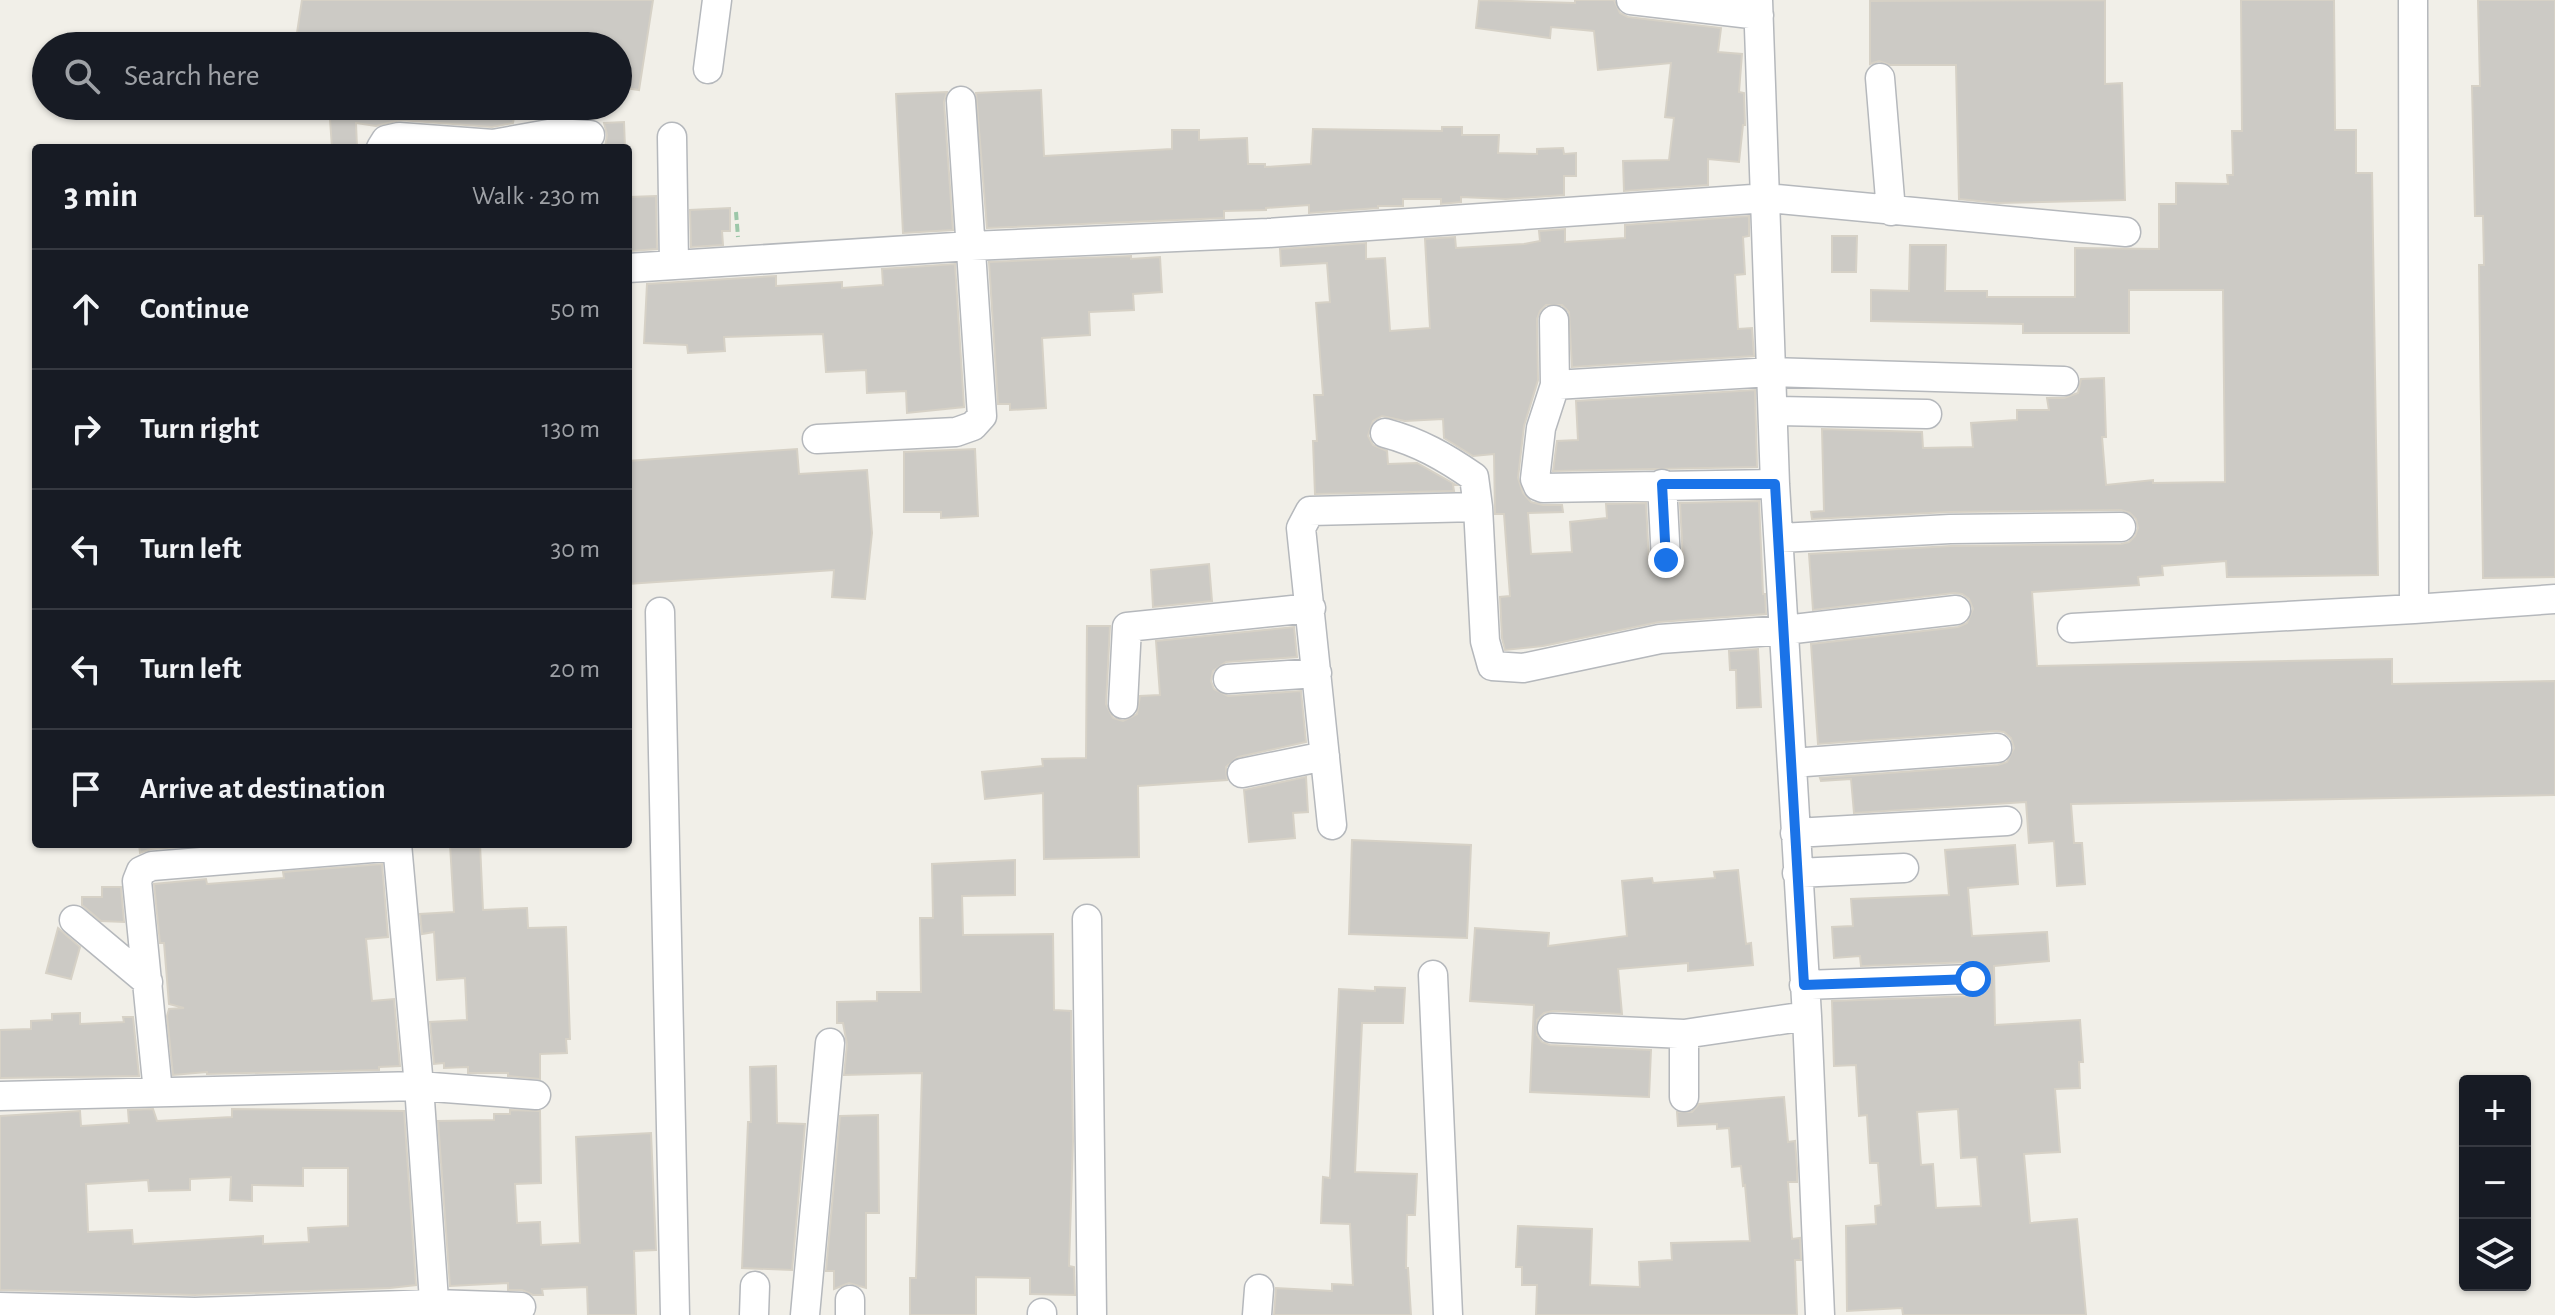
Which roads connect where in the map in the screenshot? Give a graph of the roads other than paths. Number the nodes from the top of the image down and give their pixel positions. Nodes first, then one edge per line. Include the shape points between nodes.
1 (717, 0) edge
2 (1631, 0) edge
3 (2413, 0) edge
4 (1759, 8) edge
5 (708, 69) dead end
6 (1880, 78) dead end
7 (961, 101) dead end
8 (590, 135) dead end
9 (672, 137) dead end
10 (384, 144) edge
11 (493, 144) edge
12 (493, 144) edge
13 (1767, 198) junction
14 (1891, 211) junction
15 (2126, 232) dead end
16 (971, 246) junction
17 (674, 263) junction
18 (632, 268) edge
19 (1554, 320) dead end
20 (1772, 372) junction
21 (2064, 381) dead end
22 (1555, 385) junction
23 (1774, 411) junction
24 (1927, 414) dead end
25 (1385, 433) dead end
26 (817, 439) dead end
27 (1662, 484) junction
28 (1775, 484) junction
29 (1478, 507) junction
30 (2121, 527) dead end
31 (1780, 538) junction
32 (1666, 560) dead end
33 (2555, 599) edge
34 (1311, 608) junction
35 (2414, 609) junction
36 (1956, 610) dead end
37 (660, 612) dead end
38 (2072, 628) dead end
39 (1785, 630) junction
40 (1317, 673) junction
41 (1228, 679) dead end
42 (1123, 704) dead end
43 (1997, 748) dead end
44 (1325, 756) junction
45 (1792, 763) junction
46 (1242, 773) dead end
47 (2007, 821) dead end
48 (1332, 825) dead end
49 (1795, 833) junction
50 (364, 848) edge
51 (397, 848) edge
52 (1904, 868) dead end
53 (1797, 873) junction
54 (1087, 919) dead end
55 (74, 920) dead end
56 (1433, 975) dead end
57 (1973, 979) dead end
58 (148, 982) junction
59 (1804, 985) junction
60 (1807, 1016) junction
61 (1552, 1028) dead end
62 (1684, 1034) junction
63 (830, 1043) dead end
64 (419, 1086) junction
65 (158, 1092) junction
66 (536, 1095) dead end
67 (0, 1096) edge
68 (1684, 1097) dead end
69 (755, 1286) dead end
70 (0, 1307) edge
71 (521, 1307) dead end
72 (434, 1310) edge
73 (675, 1315) edge
74 (754, 1315) edge
75 (805, 1315) edge
76 (1092, 1315) edge
77 (1448, 1315) edge
78 (1820, 1315) edge

1 - 5 street
2 - 4 street
3 - 35 street
4 - 13 street
6 - 14 street
7 - 16 street
8 - 12 street via 554,133
9 - 17 street
10 - 11 street via 399,137
13 - 14 street
13 - 16 street via 1268,233
13 - 20 street
14 - 15 street
16 - 17 street
16 - 26 street via 983,407 979,422 956,432
17 - 18 street
19 - 22 street
20 - 21 street
20 - 22 street
20 - 23 street
22 - 27 street via 1541,428 1538,486
23 - 24 street
23 - 28 street
25 - 29 street via 1443,455 1474,477
27 - 28 street
27 - 32 street
28 - 31 street
29 - 34 street via 1310,511 1301,528
29 - 39 street via 1485,641 1492,666 1523,668 1660,639
30 - 31 street
31 - 39 street
33 - 35 street
34 - 40 street
34 - 42 street via 1127,627
35 - 38 street
36 - 39 street
37 - 73 street
39 - 45 street
40 - 41 street
40 - 44 street
43 - 45 street
44 - 46 street
44 - 48 street
45 - 49 street
47 - 49 street
49 - 53 street
50 - 58 street via 141,871 137,881
51 - 64 street
52 - 53 street
53 - 59 street
54 - 76 street
55 - 58 street
56 - 77 street
57 - 59 street
58 - 65 street
59 - 60 street
60 - 62 street
60 - 78 street
61 - 62 street
62 - 68 street
63 - 75 street
64 - 65 street
64 - 66 street
64 - 72 street
65 - 67 street
69 - 74 street
70 - 72 street
71 - 72 street

